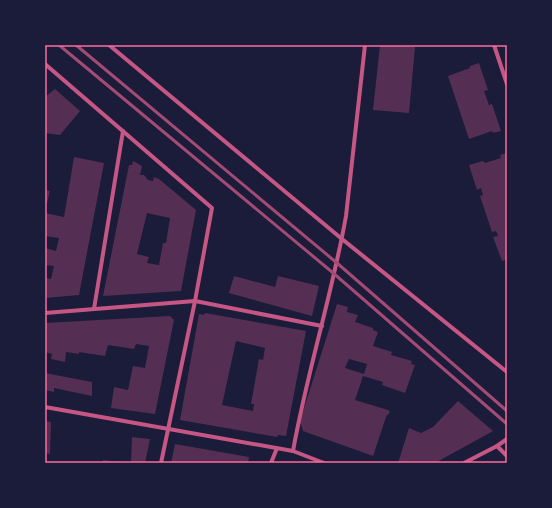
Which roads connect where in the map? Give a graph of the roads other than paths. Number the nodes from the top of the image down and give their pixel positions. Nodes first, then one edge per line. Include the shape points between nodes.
1 (109, 45) edge
2 (365, 45) edge
3 (494, 45) edge
4 (45, 64) edge
5 (507, 84) edge
6 (123, 131) junction
7 (342, 239) junction
8 (195, 301) junction
9 (94, 309) junction
10 (45, 313) edge
11 (322, 326) junction
12 (507, 372) edge
13 (45, 407) edge
14 (169, 428) junction
15 (507, 439) edge
16 (497, 446) junction
17 (277, 448) junction
18 (293, 451) junction
19 (507, 456) edge
20 (161, 463) edge
21 (271, 463) edge
22 (324, 463) edge
23 (464, 463) edge

1 - 7 street
2 - 7 street
3 - 5 street
4 - 6 street
6 - 8 street via 212,208
6 - 9 street
7 - 11 street
7 - 12 street
8 - 9 street
8 - 11 street
8 - 14 street
9 - 10 street
11 - 18 street
13 - 14 street
14 - 17 street
14 - 20 street
15 - 16 street
16 - 19 street
16 - 23 street
17 - 18 street
17 - 21 street
18 - 22 street

